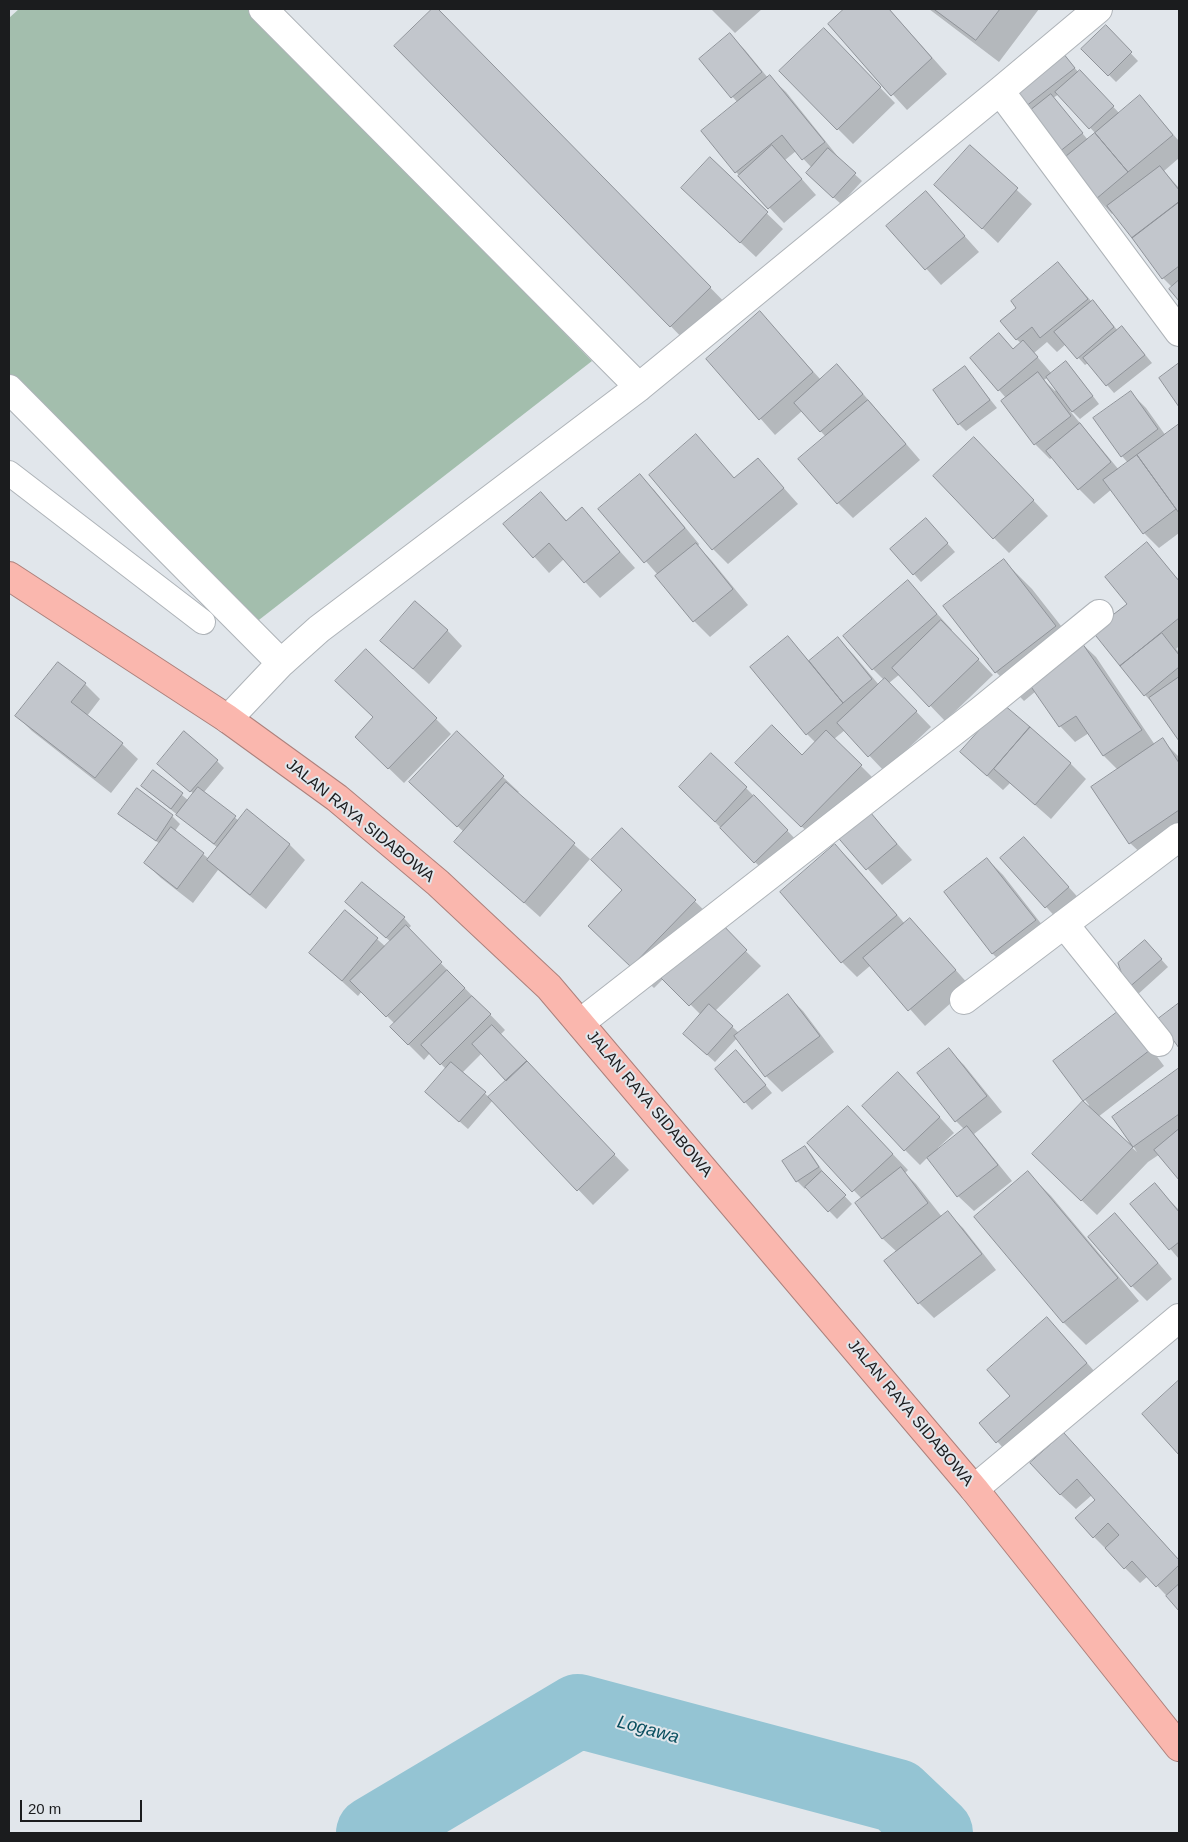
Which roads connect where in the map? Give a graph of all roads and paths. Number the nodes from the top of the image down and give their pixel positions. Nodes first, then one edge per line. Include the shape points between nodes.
1 (263, 9) edge
2 (1098, 9) edge
3 (1000, 91) junction
4 (1179, 332) edge
5 (638, 388) junction
6 (9, 389) edge
7 (9, 473) edge
8 (9, 576) edge
9 (1099, 614) dead end
10 (203, 622) dead end
11 (281, 663) junction
12 (228, 719) junction
13 (1179, 837) edge
14 (1064, 924) junction
15 (964, 1000) dead end
16 (580, 1023) junction
17 (1159, 1042) dead end
18 (1179, 1318) edge
19 (974, 1489) junction
20 (1179, 1747) edge

1 - 5 street
2 - 3 street
3 - 4 street
3 - 5 street
5 - 11 street via 319,630
6 - 11 street
7 - 10 lane
8 - 12 highway, JALAN RAYA SIDABOWA
9 - 16 street via 980,711
11 - 12 street
12 - 16 highway, JALAN RAYA SIDABOWA via 337,798 438,883 548,987
13 - 14 street
14 - 15 street
14 - 17 street
16 - 19 highway, JALAN RAYA SIDABOWA
18 - 19 street
19 - 20 highway, JALAN RAYA SIDABOWA

